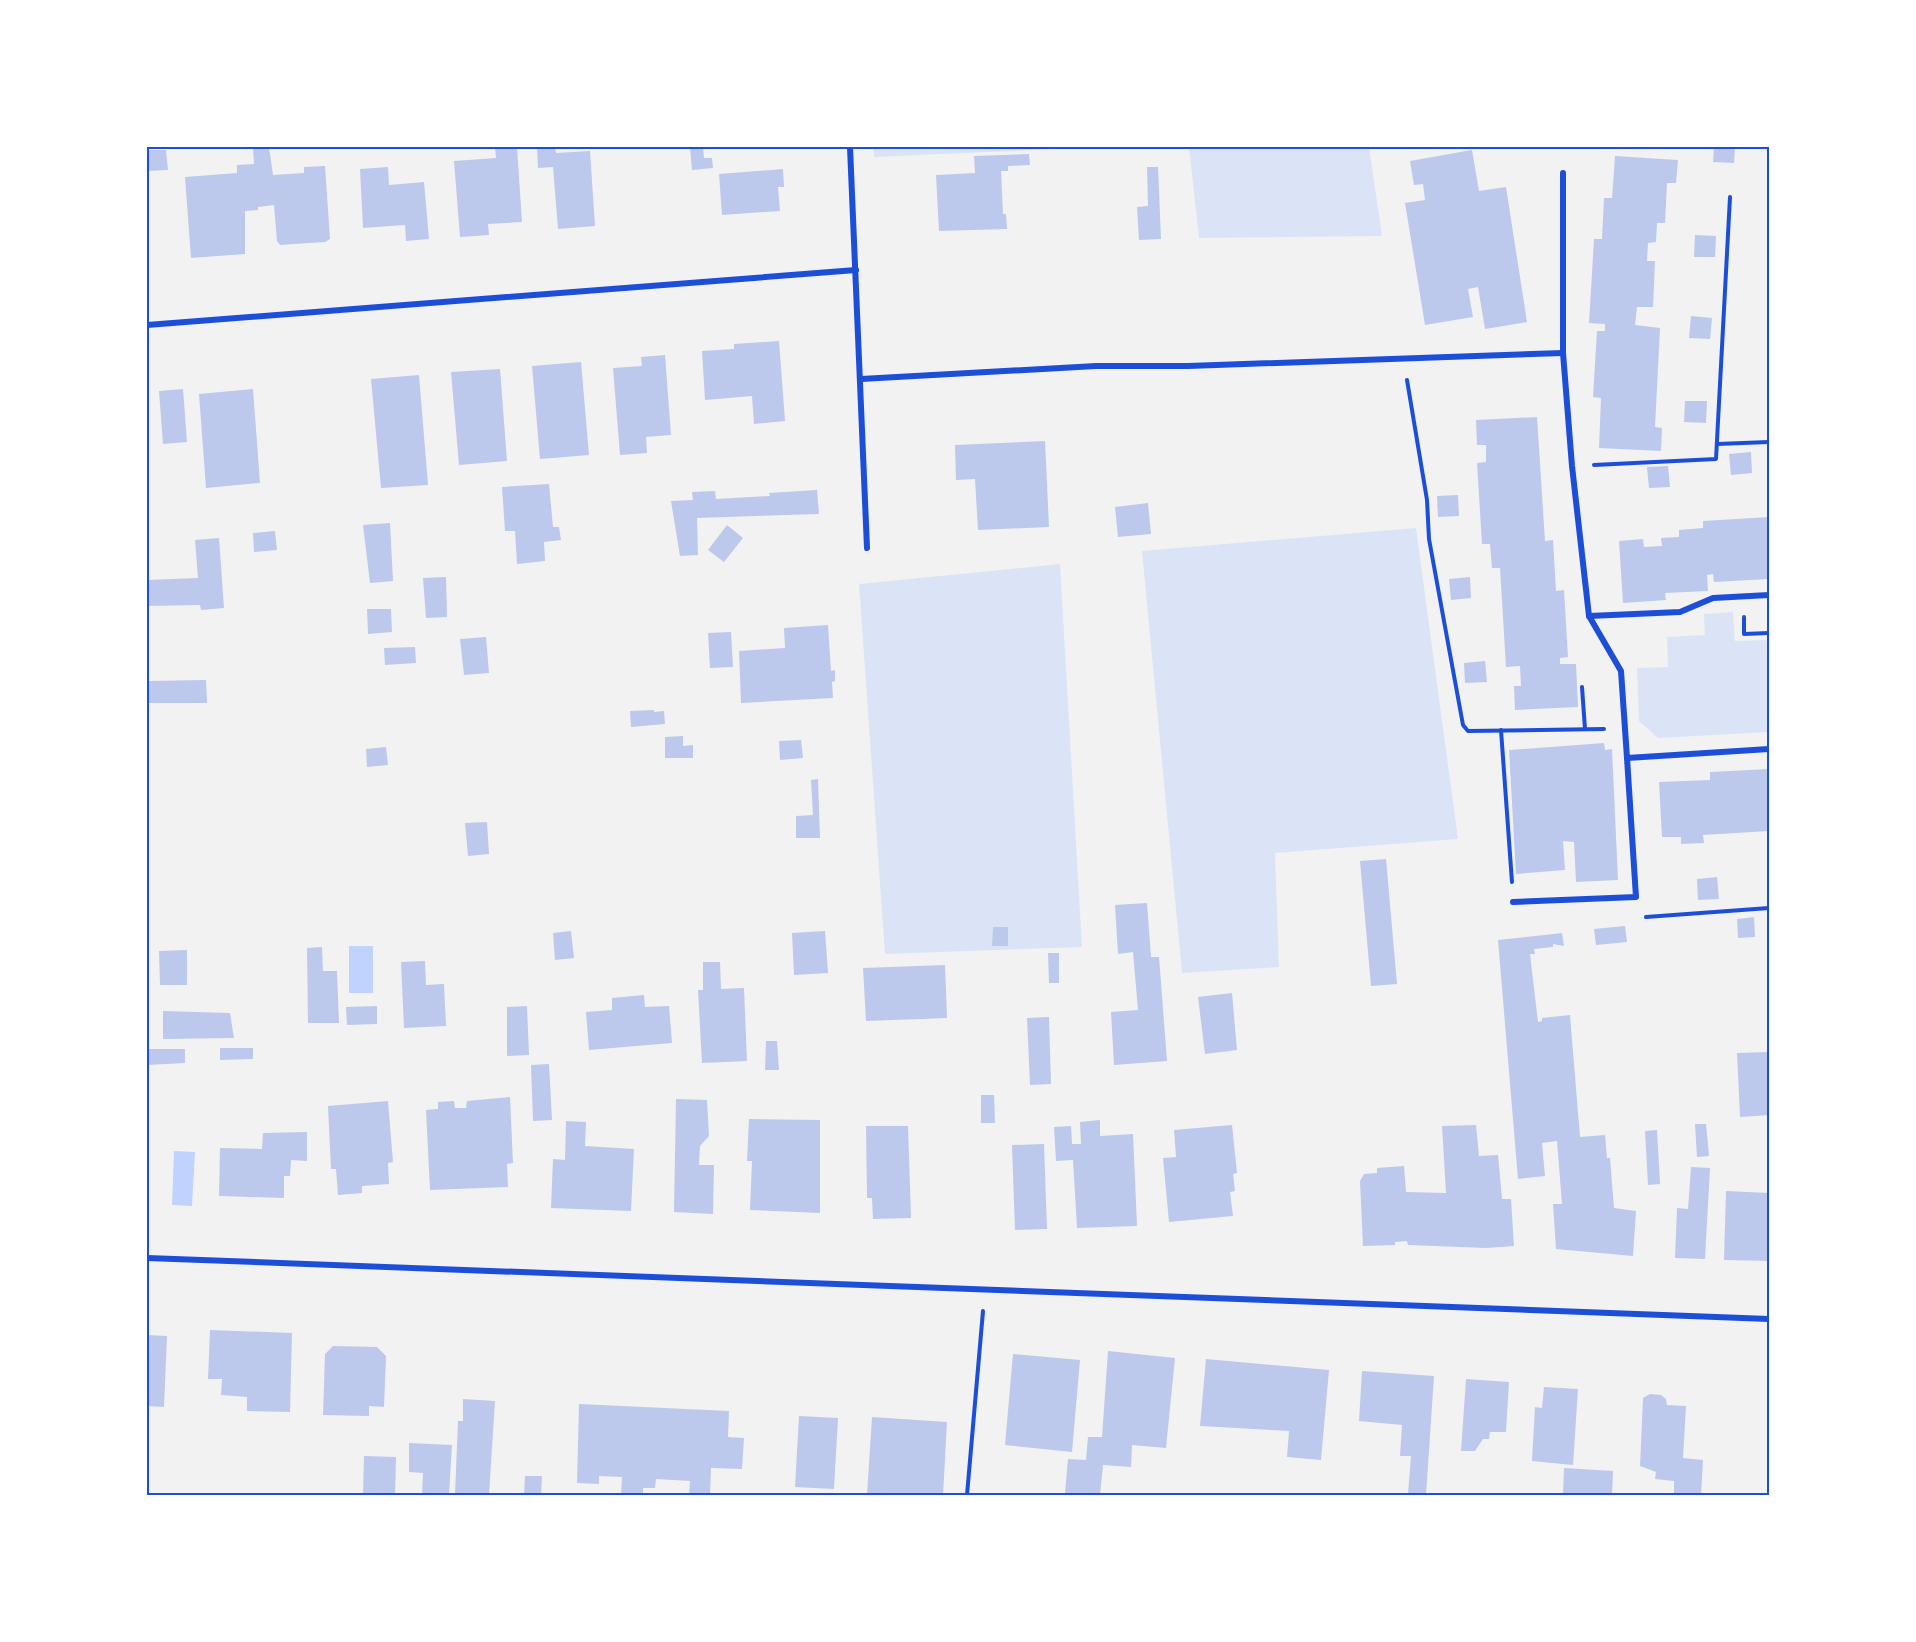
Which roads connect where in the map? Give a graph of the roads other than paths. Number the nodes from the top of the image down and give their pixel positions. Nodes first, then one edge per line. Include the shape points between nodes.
1 (850, 147) edge
2 (1563, 174) dead end
3 (856, 270) junction
4 (147, 325) edge
5 (1563, 353) junction
6 (861, 380) junction
7 (867, 548) dead end
8 (1769, 595) edge
9 (1589, 616) junction
10 (1769, 749) edge
11 (1627, 758) junction
12 (1513, 902) road end
13 (147, 1258) edge
14 (1769, 1319) edge

1 - 3 street
2 - 5 street
3 - 4 street
3 - 6 street
5 - 6 street via 1096,366
5 - 9 street
6 - 7 street
8 - 9 street via 1713,598 1680,612
9 - 11 street via 1621,670
10 - 11 street
11 - 12 street via 1636,897
13 - 14 street

